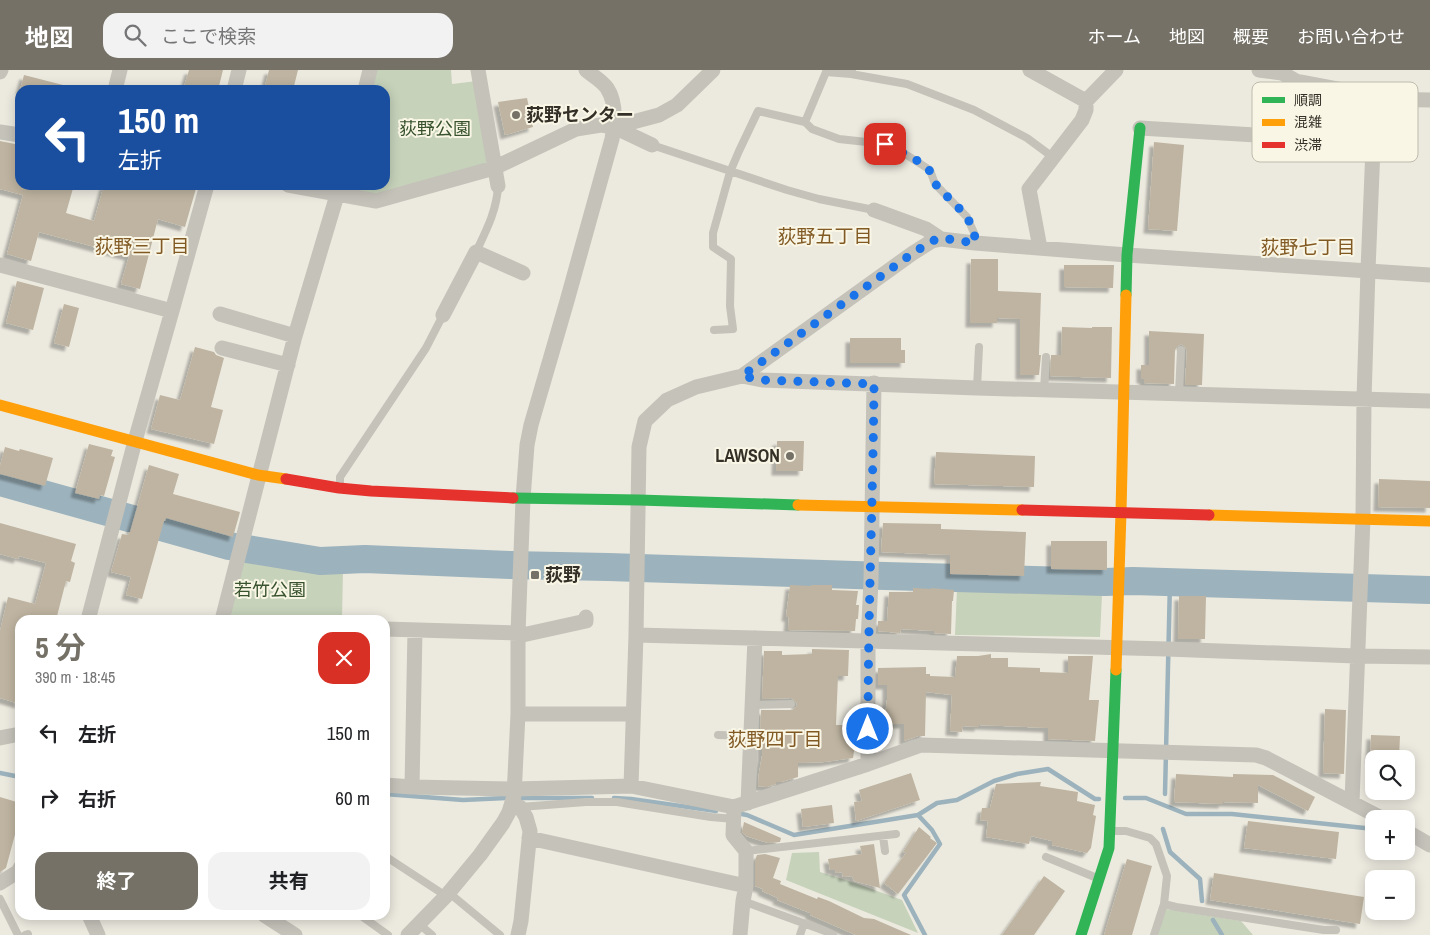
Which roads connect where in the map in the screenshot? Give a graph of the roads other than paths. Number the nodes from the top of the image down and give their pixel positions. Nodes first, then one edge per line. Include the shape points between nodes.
1 (120, 70) edge
2 (239, 70) edge
3 (370, 70) edge
4 (478, 70) edge
5 (586, 70) edge
6 (713, 70) edge
7 (1030, 70) edge
8 (1116, 70) edge
9 (1259, 70) edge
10 (851, 72) edge
11 (1050, 75) edge
12 (1301, 82) edge
13 (116, 85) edge
14 (235, 85) edge
15 (366, 85) edge
16 (1086, 101) junction
17 (806, 122) junction
18 (614, 127) junction
19 (1140, 128) joint
20 (0, 132) edge
21 (15, 135) edge
22 (1252, 135) edge
23 (652, 145) joint
24 (1054, 158) junction
25 (1373, 162) edge
26 (494, 168) junction
27 (730, 172) junction
28 (498, 186) joint
29 (206, 190) edge
30 (338, 190) edge
31 (874, 210) joint
32 (941, 238) junction
33 (975, 243) junction
34 (1040, 248) junction
35 (476, 252) junction
36 (1127, 255) junction
37 (0, 265) edge
38 (1368, 270) junction
39 (523, 273) dead end
40 (1430, 275) edge
41 (172, 310) junction
42 (220, 314) dead end
43 (443, 315) joint
44 (714, 330) dead end
45 (296, 336) junction
46 (979, 347) dead end
47 (222, 348) dead end
48 (1181, 350) dead end
49 (1046, 357) dead end
50 (288, 365) junction
51 (742, 376) junction
52 (874, 384) junction
53 (976, 388) junction
54 (1044, 390) junction
55 (1124, 392) junction
56 (1179, 394) junction
57 (1364, 399) junction
58 (1430, 401) edge
59 (0, 405) edge
60 (135, 441) junction
61 (258, 475) junction
62 (340, 488) junction
63 (523, 499) junction
64 (639, 500) junction
65 (872, 508) junction
66 (1121, 512) junction
67 (1363, 518) junction
68 (1430, 520) edge
69 (89, 615) edge
70 (223, 615) edge
71 (586, 621) dead end
72 (390, 629) edge
73 (415, 630) junction
74 (518, 635) junction
75 (636, 635) junction
76 (755, 638) junction
77 (868, 642) junction
78 (1116, 648) junction
79 (1356, 656) junction
80 (1430, 656) edge
81 (791, 704) dead end
82 (752, 705) junction
83 (518, 714) junction
84 (633, 714) junction
85 (15, 735) edge
86 (718, 735) dead end
87 (751, 736) junction
88 (0, 738) edge
89 (1113, 750) junction
90 (868, 764) junction
91 (390, 785) edge
92 (630, 786) junction
93 (412, 787) junction
94 (515, 789) junction
95 (1352, 802) junction
96 (516, 806) junction
97 (739, 810) junction
98 (1367, 810) edge
99 (1110, 831) junction
100 (896, 834) dead end
101 (883, 836) junction
102 (1415, 836) edge
103 (529, 838) junction
104 (1430, 845) edge
105 (746, 851) junction
106 (885, 851) dead end
107 (1046, 856) dead end
108 (390, 859) edge
109 (15, 872) edge
110 (1099, 879) junction
111 (0, 883) edge
112 (447, 894) junction
113 (744, 894) junction
114 (0, 899) edge
115 (1164, 904) junction
116 (91, 920) edge
117 (272, 920) edge
118 (367, 920) edge
119 (804, 923) junction
120 (419, 924) junction
121 (1336, 930) dead end
122 (1325, 933) edge
123 (18, 935) edge
124 (98, 935) edge
125 (295, 935) edge
126 (388, 935) edge
127 (408, 935) edge
128 (432, 935) edge
129 (500, 935) edge
130 (518, 935) edge
131 (740, 935) edge
132 (800, 935) edge
133 (833, 935) edge
134 (1081, 935) edge
135 (1154, 935) edge

1 - 13 street
2 - 14 street
3 - 15 street
4 - 26 street
5 - 18 street via 608,89 615,111
6 - 18 street via 677,105 659,114
7 - 11 street
8 - 16 street
9 - 12 street via 1282,73
10 - 17 lane via 826,72
10 - 24 lane via 907,84 953,101 1003,124
11 - 16 street
16 - 24 street via 1082,120
17 - 27 lane via 758,111
17 - 33 lane via 812,129 839,139 885,144 930,170 936,184 967,217
18 - 23 street
18 - 26 street via 601,125 576,129
18 - 63 street via 531,425
19 - 22 street
19 - 36 street
20 - 21 street
23 - 27 lane
24 - 34 street via 1029,188
25 - 38 street
26 - 28 street
26 - 30 street via 376,201
27 - 31 lane via 811,197
27 - 44 lane via 713,233 713,247 731,259 732,329
28 - 35 lane via 495,210
29 - 41 street
30 - 45 street
31 - 32 street via 926,229
32 - 33 street
32 - 51 street via 913,253
33 - 34 street
34 - 36 street
35 - 39 street
35 - 43 street
36 - 38 street
36 - 55 street
37 - 41 street
38 - 40 street
38 - 57 street
41 - 60 street
42 - 45 street
43 - 62 lane via 426,348 340,477
45 - 50 street
46 - 53 lane
47 - 50 street
48 - 56 lane
49 - 54 lane
50 - 61 street
51 - 52 street via 762,380
51 - 64 street via 696,387 667,400 645,421 639,447
52 - 53 street
52 - 65 street
53 - 54 street
54 - 55 street
55 - 56 street
55 - 66 street
56 - 57 street
57 - 58 street
57 - 67 street
59 - 60 street
60 - 61 street
60 - 69 street
61 - 62 street
61 - 70 street
62 - 63 street
63 - 64 street
63 - 74 street
64 - 65 street
64 - 75 street
65 - 66 street
65 - 77 street
66 - 67 street
66 - 78 street
67 - 68 street
67 - 79 street
71 - 74 street
72 - 73 street
73 - 74 street
73 - 93 street
74 - 83 street
75 - 76 street
75 - 84 street
76 - 77 street
76 - 82 street
77 - 78 street
77 - 90 street
78 - 79 street
78 - 89 street
79 - 80 street
79 - 95 street
81 - 82 lane
82 - 87 street
83 - 84 street
83 - 94 street
84 - 92 street
85 - 88 street
86 - 87 lane
87 - 97 street
89 - 90 street via 921,744
89 - 95 street via 1256,755
89 - 99 street
90 - 97 street
91 - 93 street
92 - 94 street
92 - 97 street
93 - 94 street
94 - 96 street
95 - 98 street
96 - 97 lane via 617,802 711,817
96 - 103 street via 526,817
96 - 112 street
97 - 105 street via 733,836
99 - 110 street via 1109,848
99 - 115 lane via 1126,831 1150,838 1156,844 1167,876
100 - 101 lane
101 - 105 lane
101 - 106 lane
102 - 104 street
103 - 113 street
103 - 130 street
105 - 113 street
107 - 110 lane
108 - 112 lane
109 - 111 street
110 - 134 street
112 - 120 street
112 - 129 lane
113 - 119 lane
113 - 131 street
114 - 123 lane
115 - 122 lane
115 - 135 lane
116 - 124 street
117 - 125 street
118 - 126 lane
119 - 132 lane
119 - 133 lane
120 - 127 street
120 - 128 lane
121 - 122 lane

